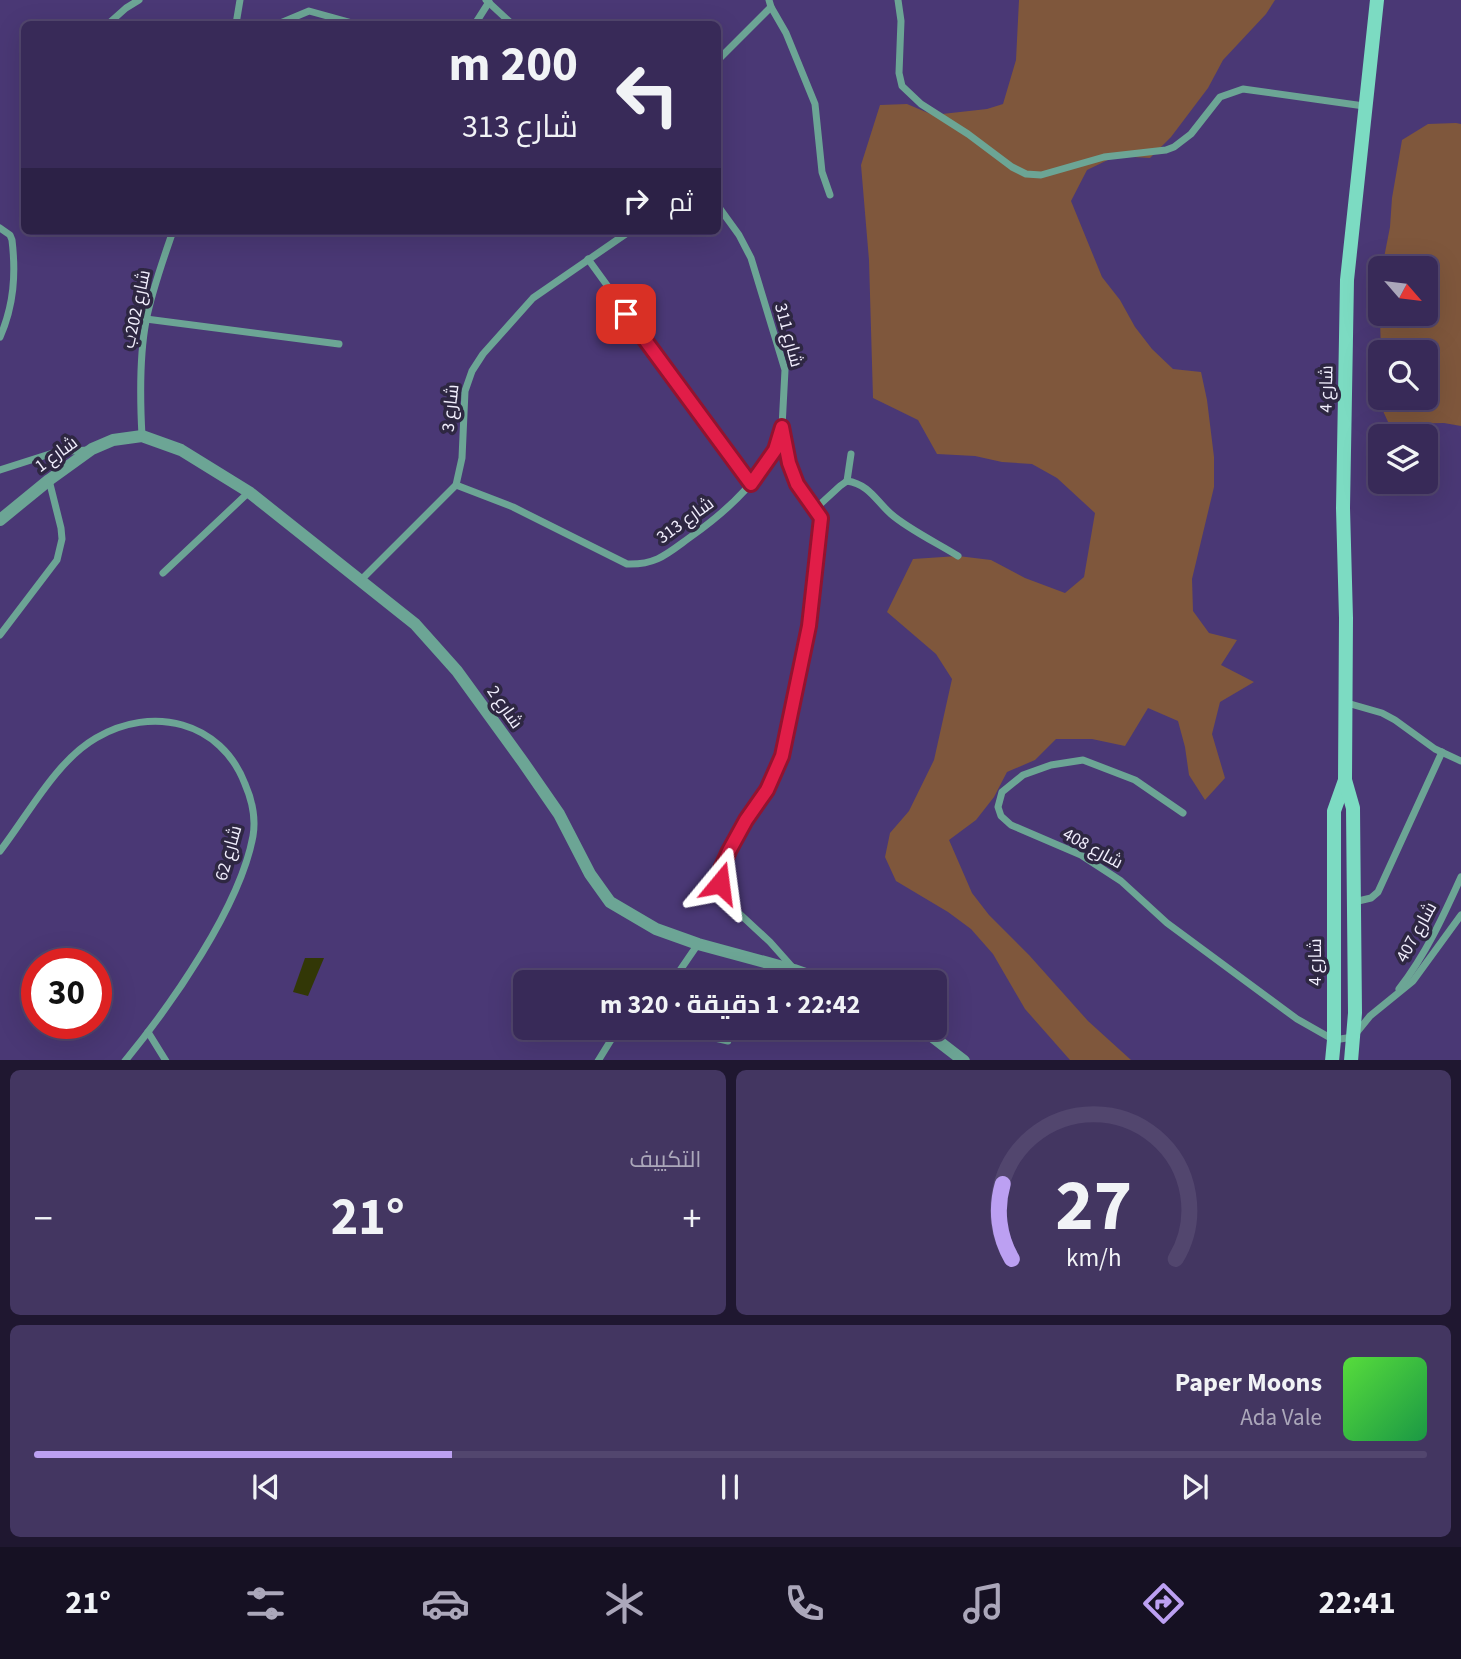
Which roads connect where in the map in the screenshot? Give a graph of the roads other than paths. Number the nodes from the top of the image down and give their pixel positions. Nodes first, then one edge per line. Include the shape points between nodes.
1 (139, 0) edge
2 (240, 0) edge
3 (898, 0) edge
4 (1377, 0) edge
5 (488, 1) edge
6 (770, 3) edge
7 (111, 21) edge
8 (236, 21) edge
9 (285, 21) edge
10 (345, 21) edge
11 (477, 21) edge
12 (509, 21) edge
13 (721, 57) edge
14 (1364, 106) junction
15 (830, 195) dead end
16 (721, 210) edge
17 (0, 228) edge
18 (172, 235) edge
19 (624, 235) edge
20 (588, 259) junction
21 (146, 319) junction
22 (0, 338) edge
23 (339, 344) dead end
24 (782, 427) junction
25 (142, 436) junction
26 (92, 449) junction
27 (851, 454) dead end
28 (0, 470) edge
29 (49, 480) junction
30 (848, 481) junction
31 (751, 484) junction
32 (456, 485) junction
33 (249, 492) junction
34 (816, 508) junction
35 (0, 520) edge
36 (958, 556) dead end
37 (163, 573) dead end
38 (362, 580) junction
39 (0, 635) edge
40 (1347, 703) junction
41 (1461, 751) edge
42 (1442, 752) junction
43 (1459, 760) edge
44 (1345, 780) junction
45 (1183, 813) dead end
46 (0, 851) edge
47 (1461, 877) edge
48 (1354, 902) junction
49 (1461, 915) edge
50 (698, 944) junction
51 (680, 970) edge
52 (794, 970) joint
53 (1354, 982) junction
54 (1334, 985) junction
55 (1391, 998) junction
56 (148, 1032) junction
57 (1353, 1037) junction
58 (611, 1040) edge
59 (724, 1040) edge
60 (937, 1040) edge
61 (1334, 1040) junction
62 (728, 1041) dead end
63 (125, 1060) edge
64 (166, 1060) edge
65 (598, 1060) edge
66 (964, 1060) edge
67 (1332, 1060) edge
68 (1351, 1060) edge

1 - 7 street
2 - 8 street
3 - 14 street via 899,78 907,92 1012,167 1033,176 1104,157 1174,147 1191,134 1220,97 1243,89
4 - 14 main road, شارع 4
5 - 11 street
5 - 12 street
6 - 13 street
6 - 15 street via 815,104 822,172
9 - 10 street via 309,11
14 - 40 main road, شارع 4 via 1347,280 1343,508
16 - 24 street, شارع 311 via 751,258 785,370
17 - 22 street via 12,240 14,289
18 - 21 street, شارع 202ب
19 - 20 street, شارع 3
20 - 31 street
20 - 32 street, شارع 3 via 525,307 472,371 463,401
21 - 23 street
21 - 25 street, شارع 202ب
24 - 31 street, شارع 313 via 775,450
24 - 34 street, شارع 311 via 797,484
25 - 26 street, شارع 1
25 - 33 street, شارع 2 via 181,450
26 - 28 street via 56,452
26 - 29 street, شارع 1
27 - 30 street
29 - 35 street, شارع 1
29 - 39 street via 61,528 57,560
30 - 34 street
30 - 36 street via 869,490 892,515
31 - 32 street, شارع 313 via 719,517 657,561 643,565 627,564 513,507
32 - 38 street
33 - 37 street
33 - 38 street, شارع 2
34 - 52 street, شارع 311 via 822,526 809,626 782,756 729,851 720,883 729,904
38 - 50 street, شارع 2 via 415,624 457,671 559,814 610,902 656,929
40 - 42 street via 1382,713
40 - 44 main road, شارع 4
41 - 43 street
42 - 43 street
42 - 48 street via 1378,892
44 - 48 main road, شارع 4 via 1353,808
44 - 54 main road, شارع 4 via 1334,811
45 - 61 street, شارع 408 via 1135,780 1083,760 1023,775 1002,792 998,807 1011,825 1081,855 1121,881 1167,923
46 - 56 street, شارع 62 via 75,754 112,730 139,721 174,722 207,735 233,757 252,800 253,835 247,857 228,906
47 - 55 street, شارع 407 via 1425,954
48 - 53 main road, شارع 4
49 - 55 street via 1413,981
50 - 51 street
50 - 52 street, شارع 2
53 - 54 main road
53 - 57 main road, شارع 4
54 - 61 main road, شارع 4
55 - 57 street
56 - 63 street, شارع 62
56 - 64 street
57 - 61 street
57 - 68 main road, شارع 4
58 - 65 street
59 - 62 street
60 - 66 street
61 - 67 main road, شارع 4

